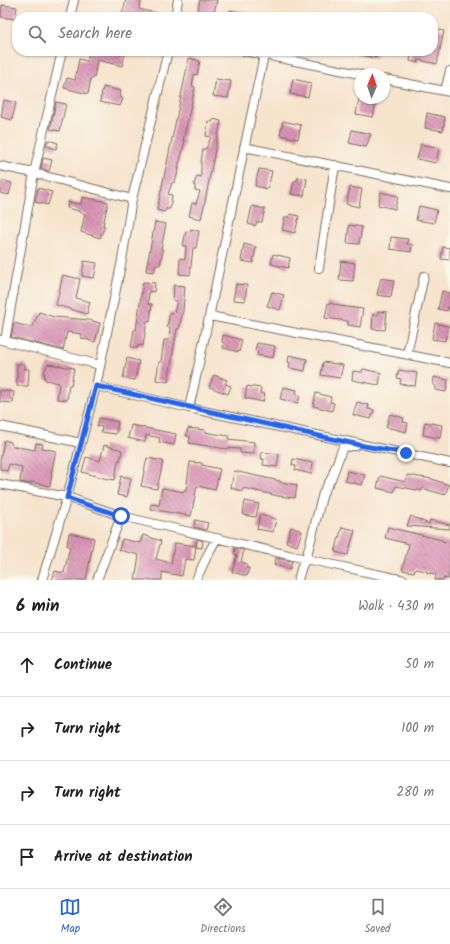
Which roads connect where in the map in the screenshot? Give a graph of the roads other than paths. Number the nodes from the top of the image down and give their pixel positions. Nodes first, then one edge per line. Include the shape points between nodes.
1 (74, 0) edge
2 (178, 0) edge
3 (71, 12) edge
4 (176, 12) edge
5 (61, 56) edge
6 (167, 56) edge
7 (264, 56) joint
8 (450, 71) edge
9 (354, 73) edge
10 (390, 80) edge
11 (448, 92) edge
12 (244, 147) junction
13 (335, 165) junction
14 (0, 166) edge
15 (34, 173) junction
16 (450, 189) edge
17 (132, 199) junction
18 (319, 268) dead end
19 (424, 276) dead end
20 (210, 316) junction
21 (2, 341) edge
22 (407, 354) junction
23 (450, 363) edge
24 (100, 365) junction
25 (96, 386) junction
26 (189, 408) junction
27 (0, 426) edge
28 (81, 443) junction
29 (364, 446) junction
30 (450, 463) edge
31 (0, 484) edge
32 (67, 498) junction
33 (121, 516) junction
34 (218, 538) junction
35 (306, 559) junction
36 (42, 580) edge
37 (97, 580) edge
38 (196, 580) edge
39 (298, 580) edge
40 (404, 580) edge

1 - 3 street
2 - 4 street
5 - 15 street
6 - 17 street
7 - 9 street
7 - 12 street
8 - 11 street
10 - 11 street
12 - 13 street
12 - 20 street
13 - 16 street
13 - 18 street
14 - 15 street
15 - 17 street
15 - 21 street
17 - 24 street
19 - 22 street
20 - 22 street
20 - 26 street
21 - 24 street
22 - 23 street
24 - 25 street
25 - 26 street
25 - 28 street
26 - 29 street
27 - 28 street
28 - 32 street
29 - 30 street
29 - 35 street via 343,447 323,493
31 - 32 street
32 - 33 street
32 - 36 street
33 - 34 street
33 - 37 street
34 - 35 street
34 - 38 street
35 - 39 street
35 - 40 street

